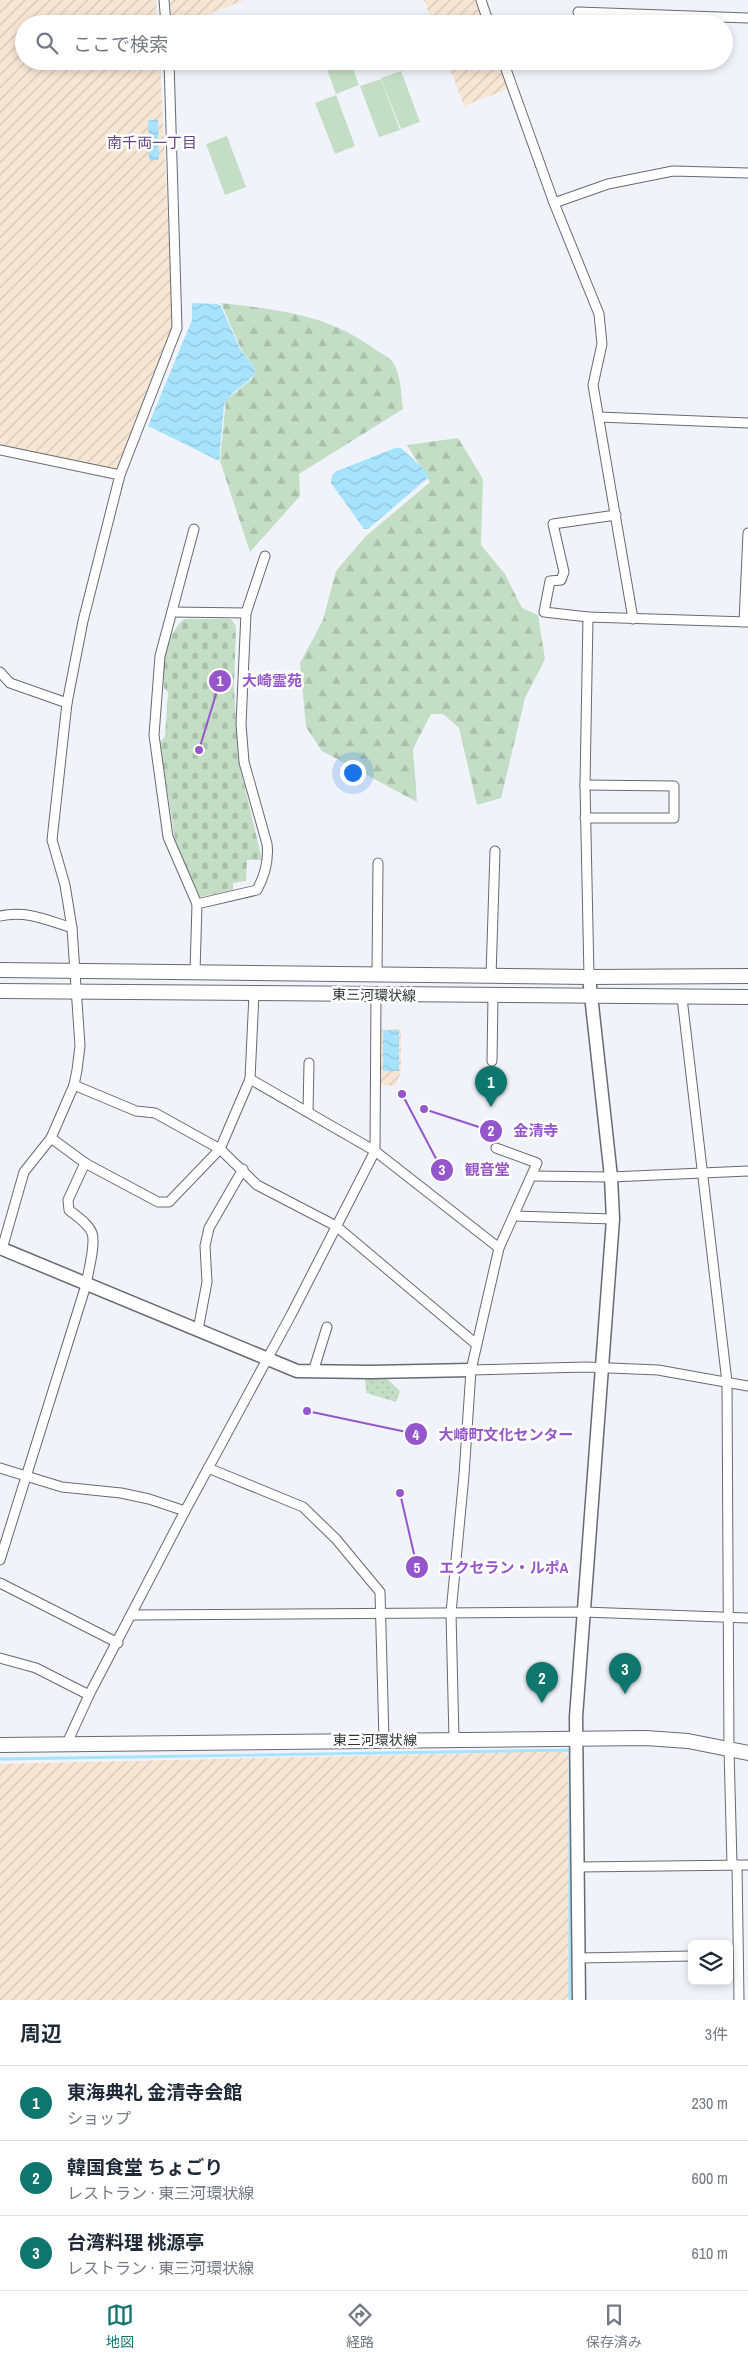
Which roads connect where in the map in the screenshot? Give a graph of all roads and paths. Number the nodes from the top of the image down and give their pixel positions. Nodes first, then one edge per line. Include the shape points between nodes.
1 (164, 0) edge
2 (481, 0) edge
3 (578, 12) dead end
4 (165, 15) edge
5 (486, 15) edge
6 (663, 15) edge
7 (733, 17) edge
8 (748, 18) edge
9 (169, 70) edge
10 (506, 70) edge
11 (748, 173) edge
12 (554, 203) junction
13 (599, 417) junction
14 (748, 423) edge
15 (0, 450) edge
16 (120, 475) junction
17 (616, 515) junction
18 (194, 529) dead end
19 (748, 533) edge
20 (265, 556) dead end
21 (172, 612) junction
22 (246, 613) junction
23 (588, 617) junction
24 (633, 619) junction
25 (746, 622) edge
26 (0, 672) edge
27 (67, 703) junction
28 (585, 785) junction
29 (585, 818) junction
30 (495, 850) dead end
31 (378, 863) dead end
32 (197, 904) junction
33 (0, 916) edge
34 (72, 928) junction
35 (0, 970) edge
36 (75, 971) junction
37 (195, 972) junction
38 (377, 974) junction
39 (491, 976) junction
40 (748, 976) edge
41 (589, 977) junction
42 (0, 991) edge
43 (76, 992) junction
44 (254, 994) junction
45 (376, 995) junction
46 (493, 996) junction
47 (591, 997) junction
48 (748, 997) edge
49 (682, 998) junction
50 (492, 1060) dead end
51 (309, 1063) dead end
52 (250, 1079) junction
53 (74, 1085) junction
54 (308, 1112) junction
55 (51, 1138) junction
56 (496, 1148) dead end
57 (220, 1150) junction
58 (375, 1151) junction
59 (85, 1163) junction
60 (243, 1169) junction
61 (748, 1171) edge
62 (704, 1174) junction
63 (532, 1176) junction
64 (611, 1177) junction
65 (514, 1216) junction
66 (613, 1219) junction
67 (336, 1226) junction
68 (499, 1248) junction
69 (1, 1249) edge
70 (86, 1285) junction
71 (327, 1327) dead end
72 (198, 1330) junction
73 (476, 1344) junction
74 (266, 1359) junction
75 (603, 1368) junction
76 (471, 1370) junction
77 (313, 1372) junction
78 (727, 1382) junction
79 (748, 1386) edge
80 (0, 1468) edge
81 (208, 1468) junction
82 (28, 1476) junction
83 (185, 1511) junction
84 (4, 1536) edge
85 (0, 1560) edge
86 (0, 1583) edge
87 (584, 1612) junction
88 (451, 1613) junction
89 (132, 1615) junction
90 (380, 1615) junction
91 (729, 1618) junction
92 (748, 1618) edge
93 (118, 1644) junction
94 (0, 1658) edge
95 (89, 1696) junction
96 (577, 1738) junction
97 (384, 1740) junction
98 (454, 1740) junction
99 (67, 1743) junction
100 (0, 1745) edge
101 (729, 1749) junction
102 (748, 1753) edge
103 (735, 1864) junction
104 (748, 1865) edge
105 (578, 1867) junction
106 (688, 1956) edge
107 (734, 1956) edge
108 (579, 1958) junction
109 (578, 2000) edge
110 (739, 2000) edge

1 - 4 street
2 - 5 street
3 - 6 street
7 - 8 street
9 - 16 street via 177,328
10 - 12 street
11 - 12 street via 672,171 608,184
12 - 13 street via 599,314 602,344 593,385
13 - 14 street
13 - 17 street
15 - 16 street
16 - 27 street via 83,621
17 - 23 street via 553,524 564,572 561,580 550,581 544,612
17 - 24 street
18 - 21 street
19 - 25 street
20 - 22 street
21 - 22 street
21 - 32 street via 160,656 154,735 168,837
22 - 32 street via 241,724 244,762 268,853 257,890
23 - 24 street
23 - 28 street
24 - 25 street
26 - 27 street via 10,683
27 - 34 street via 52,840 65,885
28 - 29 street
28 - 29 street via 674,786 674,818
29 - 41 street
30 - 39 street
31 - 38 street
32 - 37 street
33 - 34 street via 33,915
34 - 36 street
35 - 36 main road, 東三河環状線
36 - 37 main road, 東三河環状線
36 - 43 street
37 - 38 main road, 東三河環状線
38 - 39 main road, 東三河環状線
39 - 41 main road, 東三河環状線
40 - 41 main road, 東三河環状線
41 - 47 street
42 - 43 main road, 東三河環状線
43 - 44 main road, 東三河環状線
43 - 53 street via 80,1046
44 - 45 main road, 東三河環状線
44 - 52 street
45 - 46 main road, 東三河環状線
45 - 58 street
46 - 47 main road, 東三河環状線
46 - 50 street
47 - 49 main road, 東三河環状線
47 - 64 street
48 - 49 main road, 東三河環状線
49 - 62 street
51 - 54 street
52 - 54 street
52 - 57 street
53 - 55 street
53 - 57 street via 136,1111 155,1114
54 - 58 street
55 - 59 street
55 - 69 street via 24,1172
56 - 63 street via 537,1163
57 - 59 street via 169,1202 158,1202
57 - 60 street
58 - 67 street
58 - 68 street
59 - 70 street via 68,1200 69,1210 92,1232
60 - 67 street via 257,1185
60 - 72 street via 209,1228 205,1246 207,1282
61 - 62 street
62 - 64 street
62 - 78 street
63 - 64 street
63 - 65 street
64 - 66 street
65 - 66 street
65 - 68 street
66 - 75 street
67 - 73 street
67 - 74 street
68 - 73 street
69 - 70 street
70 - 72 street
70 - 82 street
71 - 77 street
72 - 74 street
73 - 76 street
74 - 77 street via 297,1371
74 - 81 street
75 - 76 street
75 - 78 street via 658,1370
75 - 87 street
76 - 77 street
76 - 88 street
78 - 79 street
78 - 91 street
80 - 82 street
81 - 83 street
81 - 90 street via 303,1508 336,1538 380,1592
82 - 83 street via 62,1486 149,1499
82 - 84 street
83 - 89 street
84 - 85 street
86 - 93 street
87 - 88 street
87 - 91 street
87 - 96 street
88 - 90 street
88 - 98 street
89 - 90 street
89 - 93 street
90 - 97 street
91 - 92 street
91 - 101 street
93 - 95 street
94 - 95 street via 36,1668
95 - 99 street
96 - 98 main road, 東三河環状線
96 - 101 main road, 東三河環状線 via 688,1741
96 - 105 street
97 - 98 main road, 東三河環状線
97 - 99 main road, 東三河環状線
99 - 100 main road, 東三河環状線
101 - 102 main road, 東三河環状線
101 - 103 street
103 - 104 street
103 - 105 street
103 - 107 street
105 - 108 street
106 - 108 street
107 - 110 street
108 - 109 street

